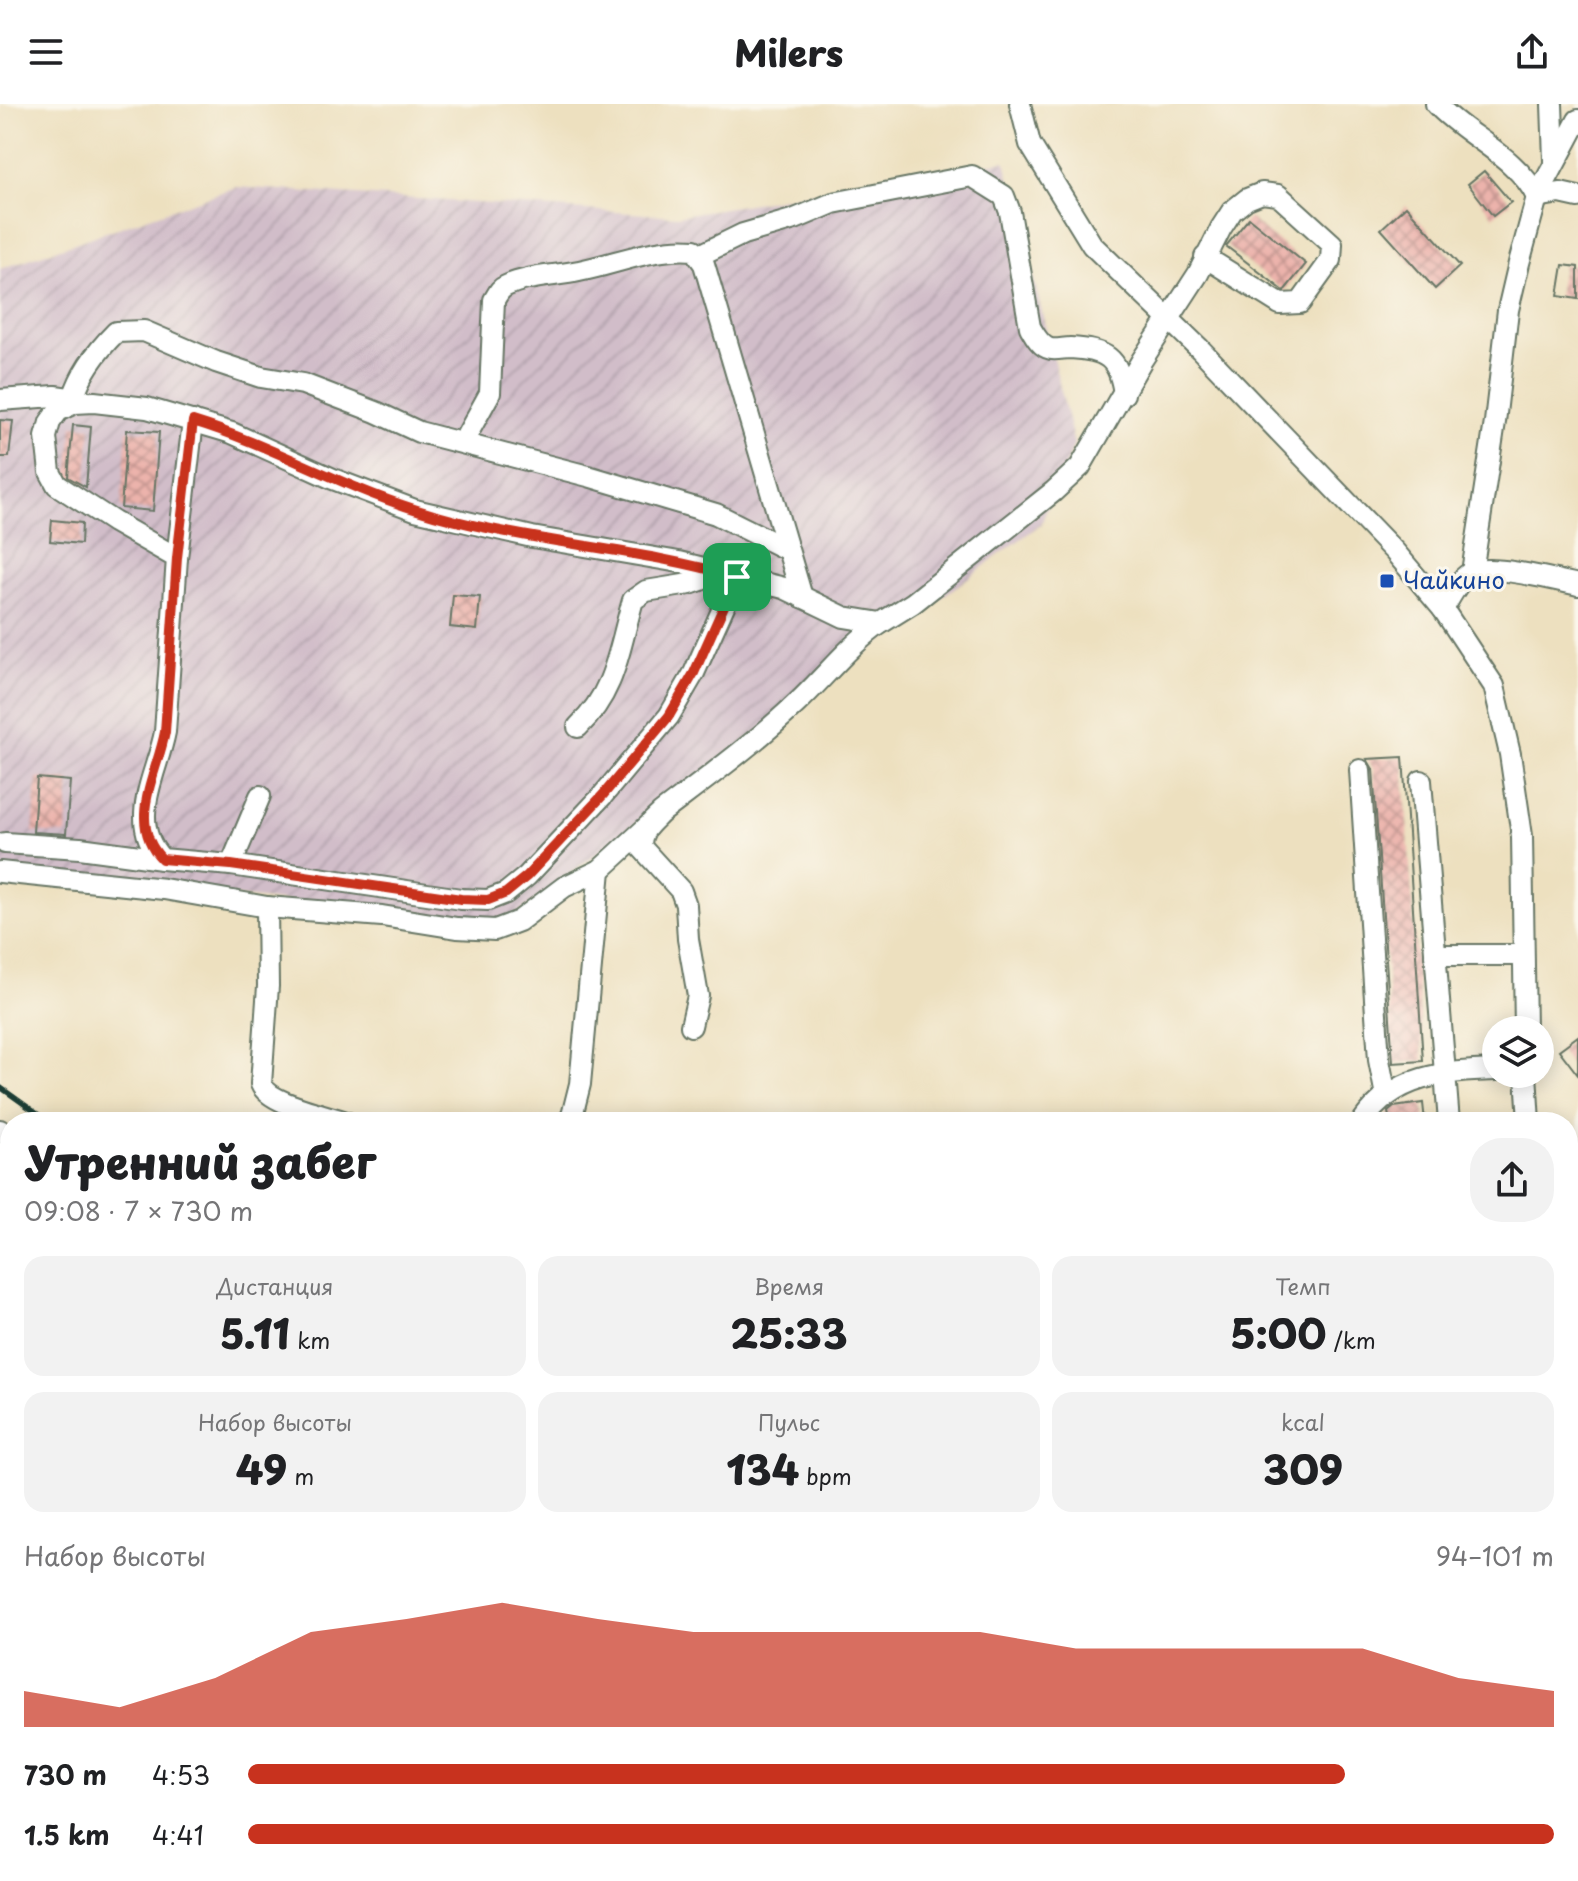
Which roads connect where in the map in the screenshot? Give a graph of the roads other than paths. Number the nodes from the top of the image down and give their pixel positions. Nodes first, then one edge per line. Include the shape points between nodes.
1 (1020, 104) edge
2 (1436, 104) edge
3 (1552, 104) edge
4 (1578, 120) edge
5 (1554, 160) junction
6 (1537, 197) junction
7 (1578, 197) edge
8 (700, 255) junction
9 (1205, 257) junction
10 (1170, 319) junction
11 (1124, 394) junction
12 (73, 398) junction
13 (0, 400) edge
14 (94, 402) junction
15 (193, 421) junction
16 (463, 442) junction
17 (786, 549) junction
18 (177, 558) junction
19 (1472, 572) junction
20 (729, 575) junction
21 (1578, 585) edge
22 (802, 597) junction
23 (1443, 609) junction
24 (881, 623) junction
25 (578, 727) dead end
26 (1360, 770) dead end
27 (1421, 781) dead end
28 (260, 796) dead end
29 (647, 827) junction
30 (5, 843) dead end
31 (162, 859) junction
32 (231, 865) junction
33 (600, 870) junction
34 (0, 872) edge
35 (267, 907) junction
36 (1435, 955) junction
37 (1523, 955) junction
38 (1525, 1016) edge
39 (691, 1026) dead end
40 (1482, 1071) edge
41 (1445, 1072) junction
42 (1527, 1088) edge
43 (1386, 1096) junction
44 (314, 1112) edge
45 (573, 1112) edge
46 (1369, 1112) edge
47 (1448, 1112) edge
48 (1528, 1112) edge

1 - 10 street via 1030,144 1092,245
2 - 6 street via 1522,173
3 - 5 street
4 - 5 street
5 - 6 street
6 - 7 street
6 - 19 street via 1508,310
8 - 11 street via 833,203 972,176 1004,196 1036,339 1049,349 1089,349 1114,361
8 - 16 street via 683,249 501,288 494,300 490,393
8 - 17 street
9 - 9 street via 1232,211 1262,193 1278,195 1332,244 1331,260 1300,303 1280,304
9 - 10 street
10 - 11 street
10 - 23 street via 1395,552
11 - 24 street via 1080,467 913,603
12 - 13 street
12 - 14 street
12 - 16 street via 78,379 100,347 116,332 144,331 216,362 303,384 419,432
14 - 15 street via 147,408
14 - 18 street via 66,407 50,422 50,472 74,497
15 - 18 street
15 - 20 street via 415,510
16 - 17 street via 716,514
17 - 22 street
18 - 31 street via 165,732 144,821 150,846
19 - 21 street via 1481,569
19 - 23 street
20 - 22 street
20 - 25 street via 646,591 633,600 606,693
20 - 32 street via 694,673 669,716 603,795 506,893 488,900 461,899
22 - 24 street via 844,617
23 - 37 street via 1494,686 1510,754 1522,836
24 - 29 street via 766,731
26 - 43 street via 1379,1060
27 - 36 street
28 - 32 street
29 - 33 street
29 - 39 street via 641,847 681,891 686,905 698,996
30 - 31 street
31 - 32 street
33 - 35 street via 564,887 519,921 495,930
33 - 45 street
34 - 35 street via 164,889
35 - 44 street via 261,1084 264,1092 283,1102
36 - 37 street
36 - 41 street
37 - 38 street
40 - 41 street
41 - 43 street
41 - 47 street
42 - 48 street
43 - 46 street

